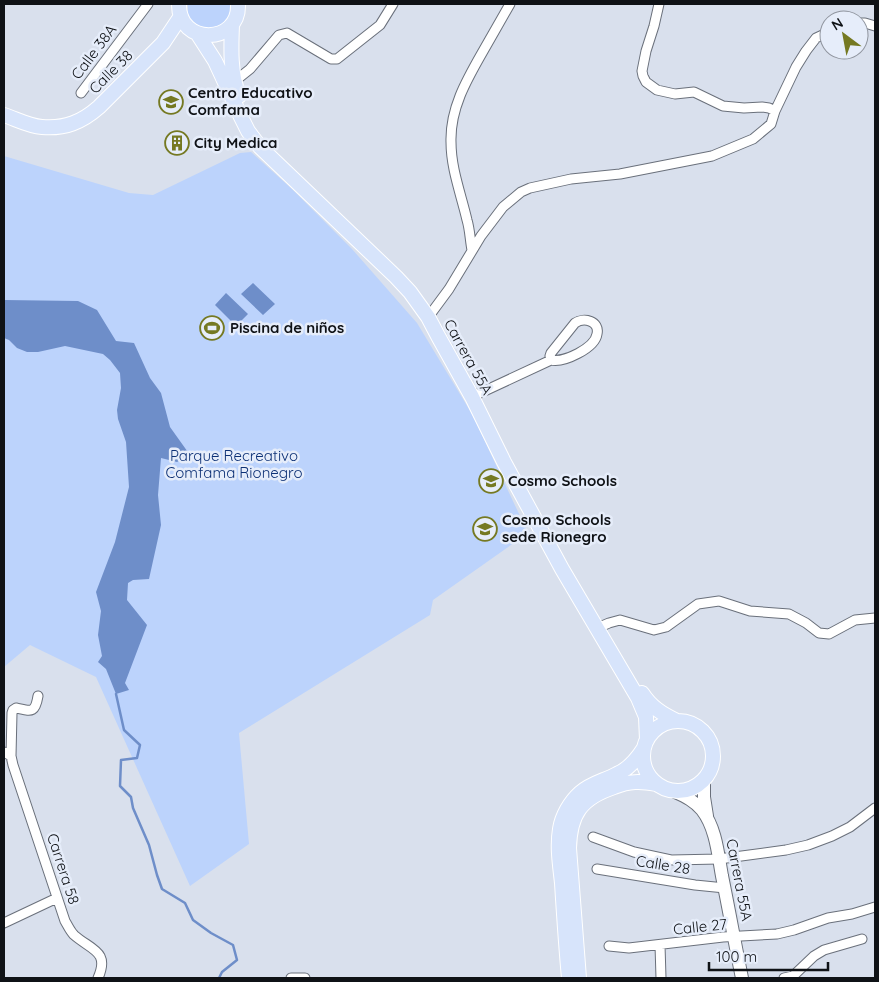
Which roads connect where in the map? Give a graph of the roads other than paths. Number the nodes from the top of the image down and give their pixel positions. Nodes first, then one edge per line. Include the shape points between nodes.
1 (148, 4) edge
2 (393, 4) edge
3 (510, 4) edge
4 (659, 4) edge
5 (240, 5) edge
6 (178, 8) edge
7 (232, 25) junction
8 (195, 32) junction
9 (819, 37) edge
10 (163, 43) junction
11 (235, 81) junction
12 (81, 93) dead end
13 (775, 111) junction
14 (4, 115) edge
15 (472, 250) junction
16 (432, 312) junction
17 (551, 360) junction
18 (478, 394) junction
19 (875, 618) edge
20 (602, 626) junction
21 (38, 696) dead end
22 (677, 722) junction
23 (645, 744) junction
24 (7, 754) edge
25 (704, 779) junction
26 (656, 784) junction
27 (673, 791) junction
28 (875, 808) edge
29 (707, 818) junction
30 (593, 837) dead end
31 (719, 858) junction
32 (597, 868) dead end
33 (725, 888) junction
34 (57, 898) junction
35 (875, 907) edge
36 (4, 923) edge
37 (734, 937) junction
38 (862, 939) dead end
39 (660, 945) junction
40 (609, 946) dead end
41 (98, 978) edge
42 (291, 978) edge
43 (305, 978) edge
44 (569, 978) edge
45 (578, 978) edge
46 (661, 978) edge
47 (742, 978) edge
48 (784, 978) edge

1 - 12 street, Calle 38A
2 - 11 street via 380,25 337,59 287,33 279,35 250,69
3 - 15 street via 468,78 452,121 453,165
4 - 13 street via 642,71 646,82 657,90 675,94 694,92 723,106 762,107
5 - 7 main road, Carrera 55A
6 - 8 main road, Carrera 55A via 186,25
6 - 10 main road, Calle 38 via 173,29
7 - 8 main road, Calle 38 via 214,35
7 - 11 main road, Carrera 55A via 230,51
8 - 10 main road, Calle 38
8 - 23 main road, Carrera 55A via 215,61 248,131 260,147 396,277 428,317 562,569 638,698 646,717
9 - 13 street via 796,67
10 - 14 main road, Calle 38 via 99,107 79,121 65,126 40,127
11 - 16 main road, Carrera 55A via 247,112 264,139 399,270
13 - 15 street via 771,124 753,139 712,156 571,180 521,192 503,207
15 - 16 street
16 - 18 main road, Carrera 55A
17 - 17 street via 568,358 589,346 597,335 590,320 575,323 551,353
17 - 18 street
18 - 20 main road, Carrera 55A
19 - 20 street via 855,620 829,634 819,633 789,614 750,611 719,601 698,604 666,627 654,630 620,620
20 - 22 main road, Carrera 55A via 647,701
21 - 24 street, Carrera 58 via 33,710 13,710
22 - 23 main road via 657,728
22 - 25 main road via 696,726 709,741 713,761
23 - 26 main road via 644,768
23 - 44 main road via 637,759 624,770 582,791 565,812 559,841
24 - 34 street, Carrera 58
25 - 27 main road via 693,788
25 - 29 main road, Carrera 55A
26 - 27 main road
26 - 45 main road via 636,781 604,790 582,805 572,822 569,848
27 - 29 main road, Carrera 55A via 690,799
28 - 31 street via 850,827 808,844 786,850
29 - 31 main road, Carrera 55A
30 - 31 street via 634,852 671,860
31 - 33 main road, Carrera 55A
32 - 33 street, Calle 28
33 - 37 main road, Carrera 55A
34 - 36 street
34 - 41 street, Carrera 58 via 73,934 98,951 102,963
35 - 37 street, Calle 27 via 777,934
37 - 39 street, Calle 27
37 - 47 main road, Carrera 55A
38 - 48 street via 824,950 793,976
39 - 40 street, Calle 27
39 - 46 street
42 - 43 street

